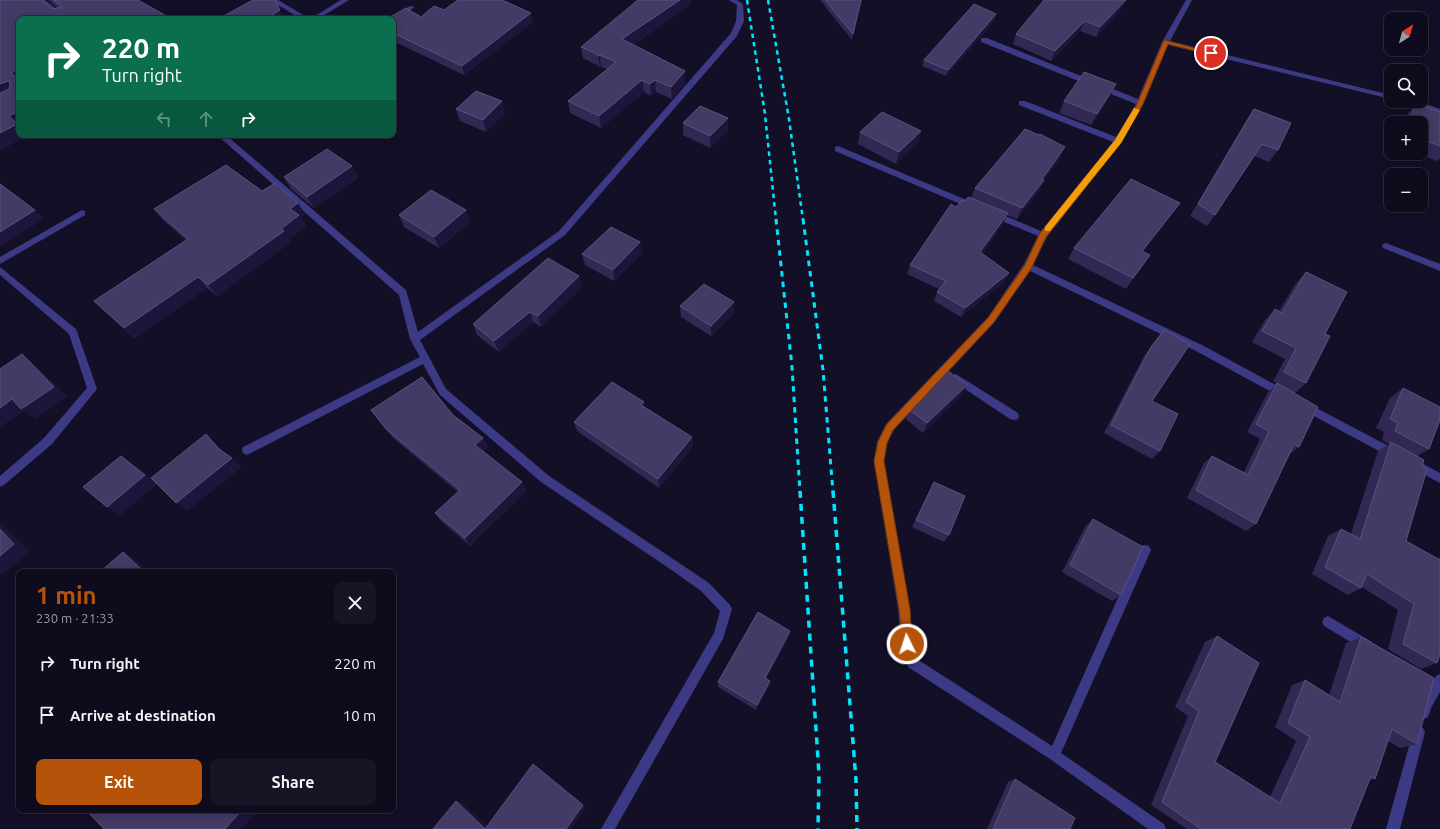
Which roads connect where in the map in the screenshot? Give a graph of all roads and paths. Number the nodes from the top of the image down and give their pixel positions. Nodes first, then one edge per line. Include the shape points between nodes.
1 (41, 0) edge
2 (346, 0) edge
3 (1188, 0) edge
4 (270, 1) edge
5 (737, 1) edge
6 (412, 7) dead end
7 (61, 16) edge
8 (300, 16) edge
9 (318, 16) edge
10 (396, 17) edge
11 (984, 40) dead end
12 (1166, 42) junction
13 (1384, 94) edge
14 (1022, 102) dead end
15 (1140, 104) junction
16 (1428, 108) edge
17 (1440, 112) edge
18 (224, 138) edge
19 (1118, 141) junction
20 (838, 149) dead end
21 (82, 213) dead end
22 (1043, 235) junction
23 (1386, 246) dead end
24 (0, 261) edge
25 (1028, 266) junction
26 (1440, 268) edge
27 (0, 270) edge
28 (415, 339) junction
29 (425, 359) junction
30 (943, 370) junction
31 (1014, 416) dead end
32 (247, 450) dead end
33 (1440, 478) edge
34 (0, 482) edge
35 (1146, 550) dead end
36 (1328, 622) dead end
37 (1382, 654) edge
38 (1435, 682) edge
39 (1054, 755) junction
40 (608, 829) edge
41 (1159, 829) edge
42 (1393, 829) edge

1 - 7 street
2 - 9 street
3 - 12 street
4 - 8 street
5 - 28 street via 740,21 734,34 562,233
6 - 10 street
11 - 15 street
12 - 13 street
12 - 15 street
14 - 19 street
15 - 19 street
16 - 17 street
18 - 28 street via 403,293
19 - 22 street
20 - 22 street
21 - 24 street
22 - 25 street
23 - 26 street
25 - 30 street via 991,320
25 - 33 street via 1199,348
27 - 34 street via 73,332 92,389 48,441
28 - 29 street
29 - 32 street
29 - 40 street via 443,392 545,479 677,567 705,587 726,608 719,635
30 - 31 street
30 - 39 street via 890,427 882,442 879,461 912,663
35 - 39 street
36 - 37 street
38 - 42 street via 1426,704
39 - 41 street

